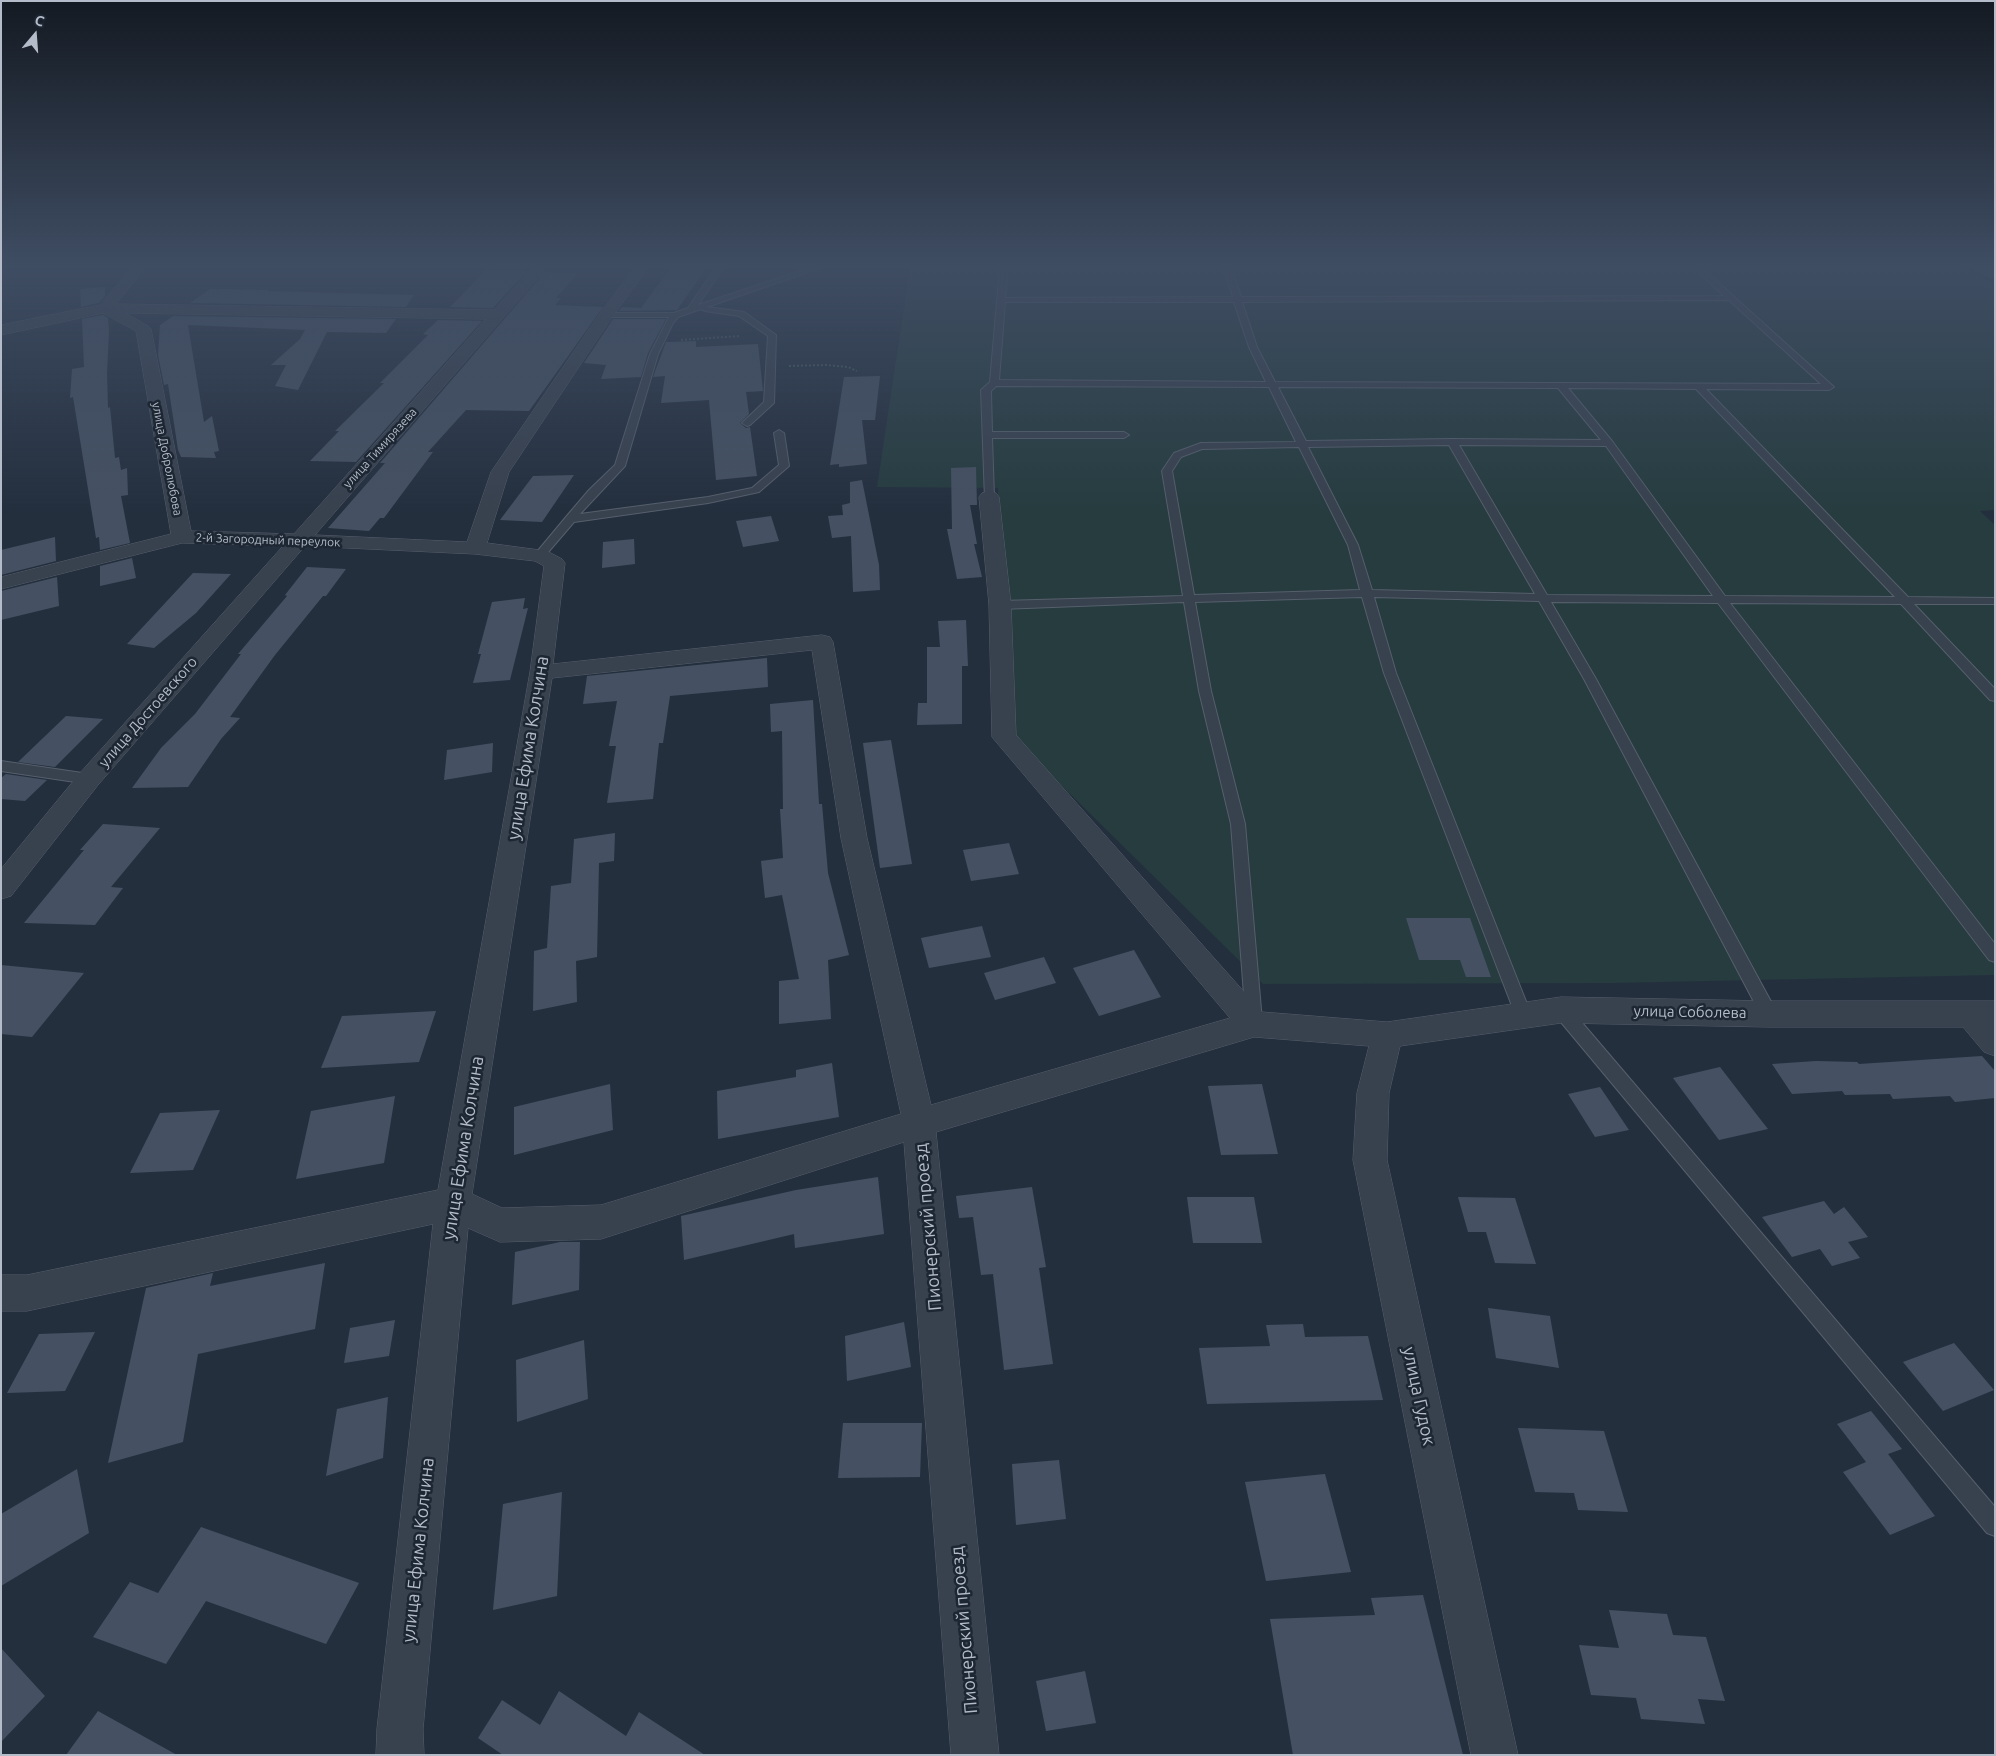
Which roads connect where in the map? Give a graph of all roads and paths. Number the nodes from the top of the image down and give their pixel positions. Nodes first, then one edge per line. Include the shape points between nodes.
1 (147, 349) edge
2 (468, 349) edge
3 (583, 349) edge
4 (656, 349) edge
5 (772, 349) edge
6 (997, 349) edge
7 (1255, 349) edge
8 (1788, 349) edge
9 (771, 367) junction
10 (857, 371) dead end
11 (994, 383) junction
12 (1273, 384) junction
13 (1561, 386) junction
14 (1699, 386) junction
15 (747, 422) dead end
16 (779, 433) dead end
17 (987, 434) junction
18 (1124, 435) dead end
19 (1452, 442) junction
20 (1303, 443) junction
21 (1610, 443) junction
22 (989, 497) joint
23 (570, 519) junction
24 (182, 537) junction
25 (298, 540) junction
26 (475, 548) junction
27 (540, 555) junction
28 (1, 583) edge
29 (1367, 593) junction
30 (1543, 598) junction
31 (1190, 599) junction
32 (1721, 599) junction
33 (1903, 600) junction
34 (1995, 601) edge
35 (1000, 605) junction
36 (541, 672) junction
37 (1995, 697) edge
38 (1, 766) edge
39 (89, 779) junction
40 (1, 889) edge
41 (1995, 956) edge
42 (1561, 1010) junction
43 (1523, 1014) junction
44 (1769, 1014) junction
45 (1983, 1014) edge
46 (1254, 1024) junction
47 (1387, 1035) junction
48 (1995, 1042) edge
49 (919, 1123) junction
50 (453, 1203) junction
51 (1, 1293) edge
52 (1995, 1526) edge
53 (400, 1755) edge
54 (975, 1755) edge
55 (1495, 1755) edge

1 - 24 street, улица Добролюбова
2 - 25 street, улица Тимирязева
3 - 26 street via 500,472
4 - 23 lane via 620,466
5 - 9 lane
6 - 11 lane
7 - 12 lane
8 - 14 lane via 1829,387
9 - 10 path via 826,365
9 - 15 lane via 769,403
11 - 12 lane
11 - 17 lane via 986,390
12 - 13 lane
12 - 20 lane
13 - 14 lane
13 - 21 lane
14 - 33 lane
16 - 23 lane via 784,466 755,490
17 - 18 lane
17 - 22 lane
19 - 20 lane
19 - 21 lane
19 - 30 lane
20 - 29 lane via 1353,545
20 - 31 lane via 1201,446 1177,455 1167,471
21 - 32 lane
22 - 35 street
23 - 27 lane
24 - 25 street, 2-й Загородный переулок
24 - 28 street, 2-й Загородный переулок
25 - 26 street, 2-й Загородный переулок
25 - 39 street, улица Достоевского
26 - 27 street, 2-й Загородный переулок
27 - 36 street, улица Ефима Колчина via 555,562
29 - 30 lane
29 - 31 lane
29 - 43 lane via 1390,673
30 - 32 lane
30 - 44 lane via 1590,678
31 - 35 lane
31 - 46 lane via 1205,691 1238,824
32 - 33 lane
32 - 41 lane
33 - 34 lane
33 - 37 lane
35 - 46 street via 1004,737
36 - 49 street via 822,642 854,838
36 - 50 street, улица Ефима Колчина
38 - 39 lane
39 - 40 street, улица Достоевского
42 - 43 street, улица Соболева
42 - 44 street, улица Соболева
42 - 52 lane
43 - 47 street, улица Соболева
44 - 45 street, улица Соболева
45 - 48 street
46 - 47 street, улица Соболева
46 - 49 street
47 - 55 street, улица Гудок via 1373,1093 1370,1160
49 - 50 street, Пионерский проезд via 601,1222 500,1225
49 - 54 street, Пионерский проезд
50 - 51 street via 27,1293
50 - 53 street, улица Ефима Колчина

